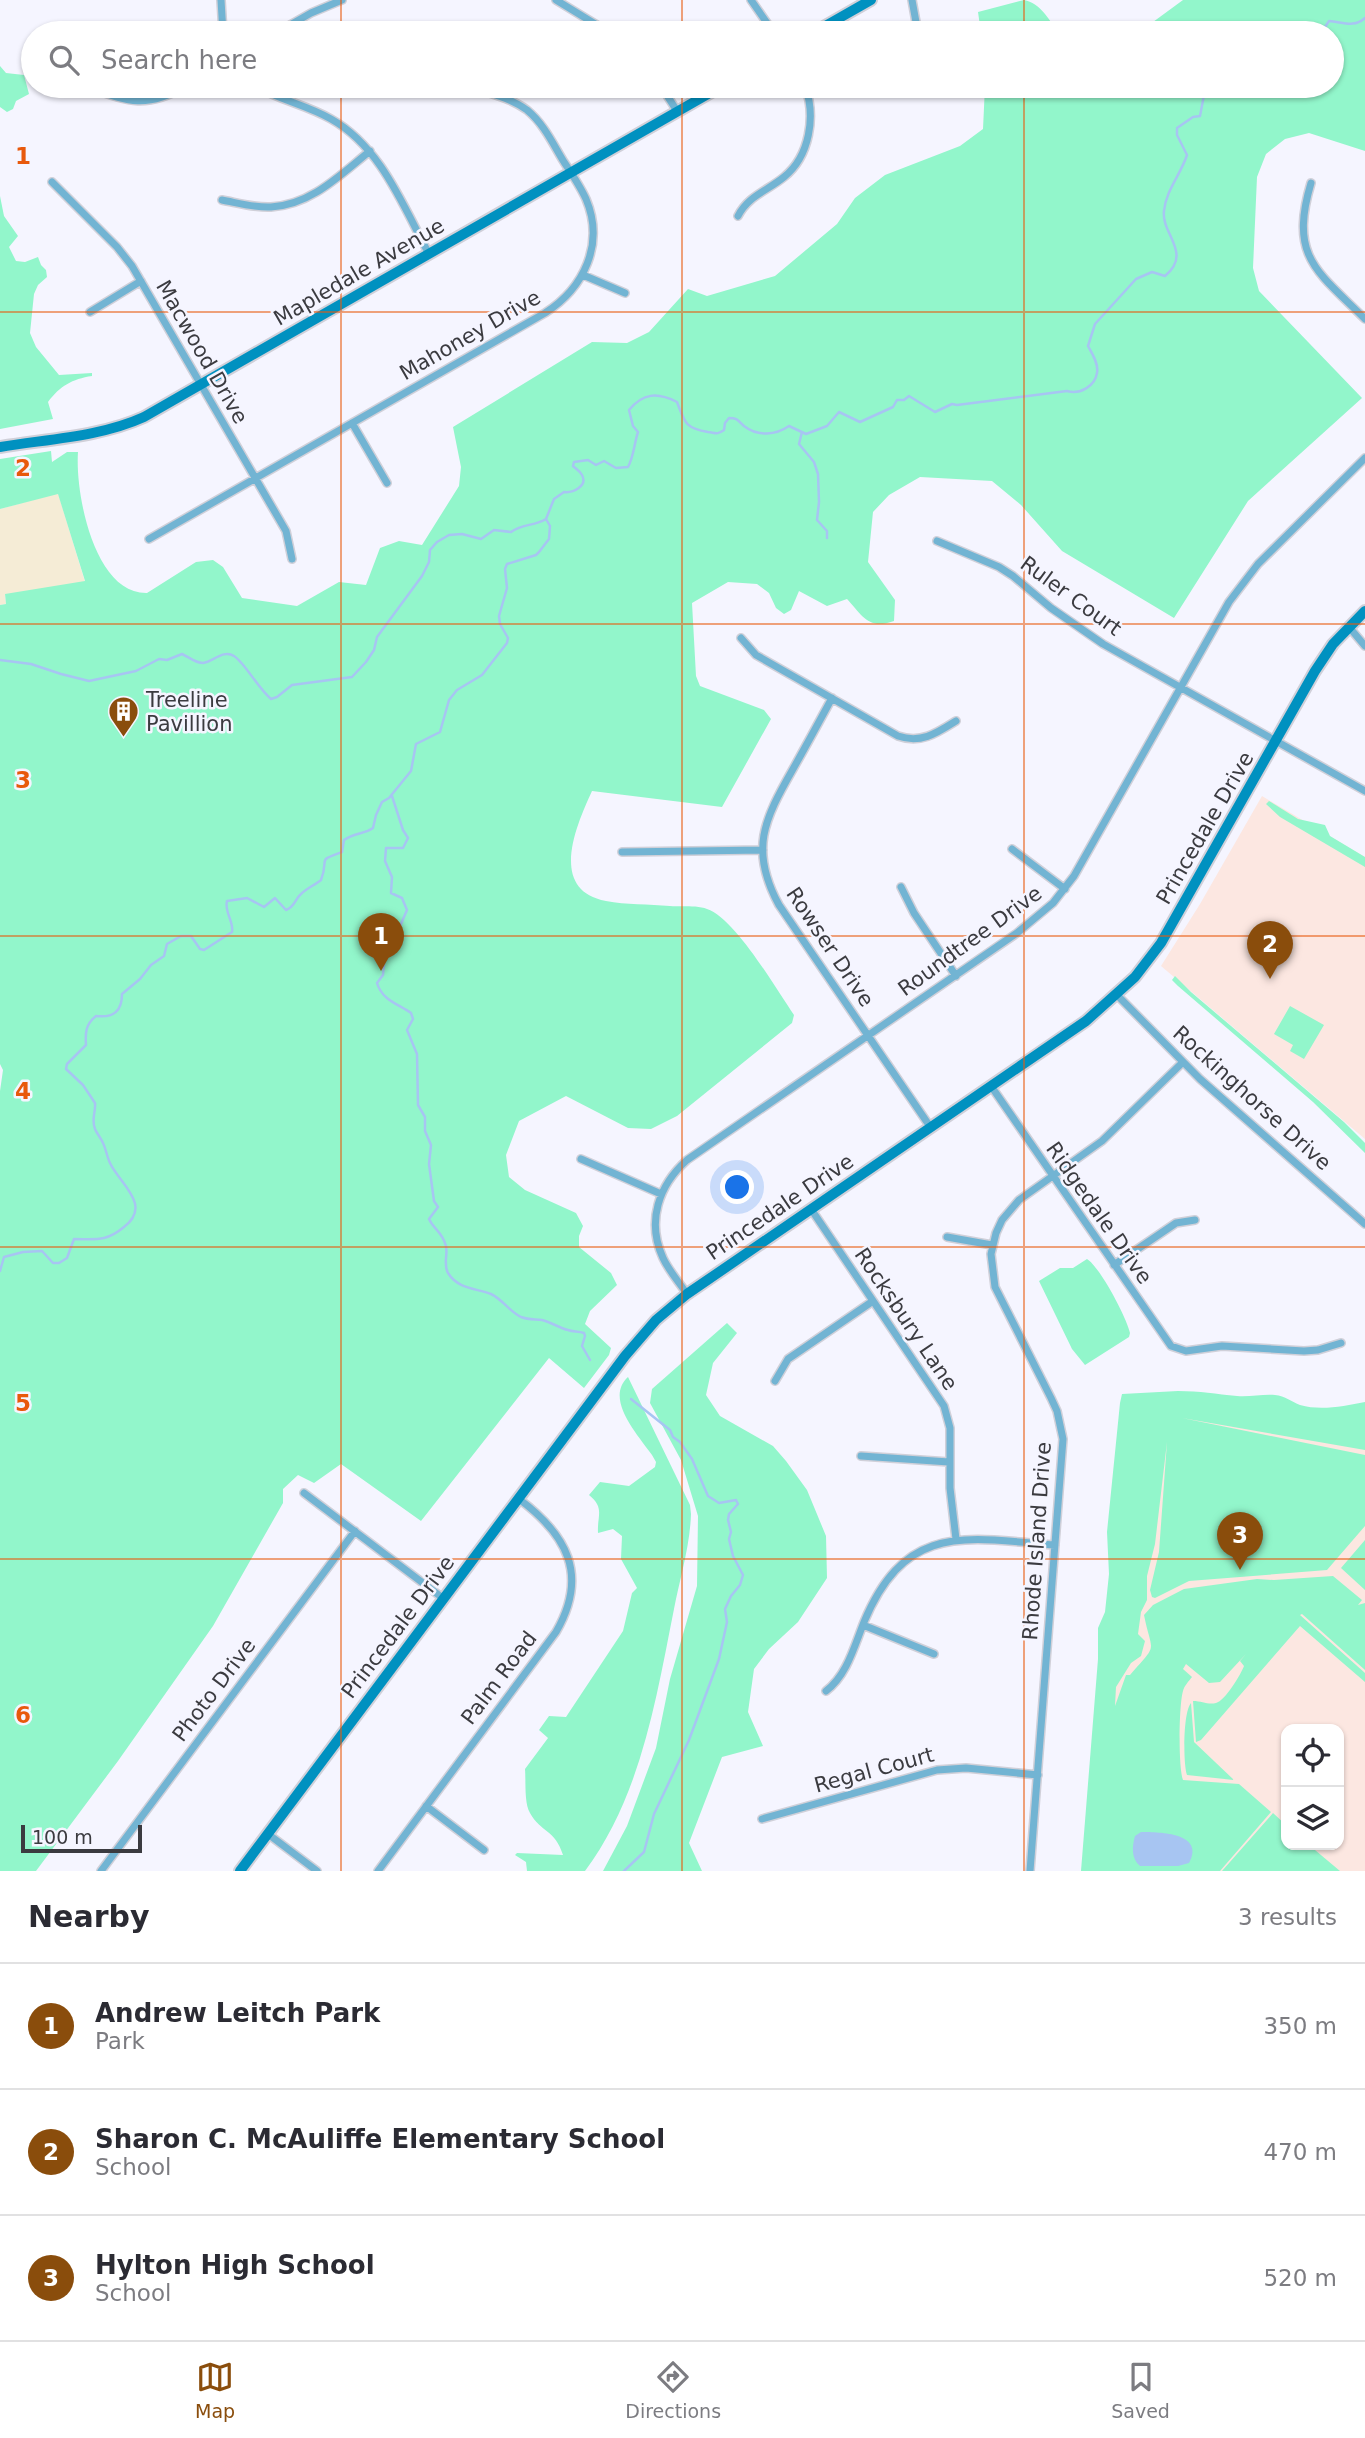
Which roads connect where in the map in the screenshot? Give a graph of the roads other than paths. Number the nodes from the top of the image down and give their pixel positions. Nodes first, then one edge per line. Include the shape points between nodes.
1 (221, 0) edge
2 (342, 0) edge
3 (556, 0) edge
4 (751, 0) edge
5 (871, 0) edge
6 (912, 0) edge
7 (222, 21) edge
8 (297, 21) edge
9 (590, 21) edge
10 (766, 21) edge
11 (834, 21) edge
12 (916, 21) edge
13 (116, 98) edge
14 (158, 98) edge
15 (283, 98) edge
16 (503, 98) edge
17 (669, 98) edge
18 (700, 98) edge
19 (808, 98) edge
20 (677, 111) junction
21 (370, 151) junction
22 (571, 173) junction
23 (52, 182) dead end
24 (1311, 183) dead end
25 (222, 200) dead end
26 (738, 216) dead end
27 (429, 254) junction
28 (583, 275) junction
29 (141, 281) junction
30 (625, 293) dead end
31 (1365, 303) edge
32 (1357, 311) junction
33 (90, 312) dead end
34 (1365, 319) edge
35 (201, 385) junction
36 (352, 423) junction
37 (0, 447) edge
38 (1365, 458) edge
39 (256, 478) junction
40 (387, 483) dead end
41 (149, 539) dead end
42 (937, 541) dead end
43 (292, 559) dead end
44 (1365, 611) edge
45 (1349, 627) junction
46 (741, 638) dead end
47 (1365, 646) edge
48 (1181, 687) junction
49 (832, 698) junction
50 (956, 721) dead end
51 (1277, 741) junction
52 (1365, 791) edge
53 (762, 849) junction
54 (1012, 849) dead end
55 (622, 852) dead end
56 (901, 887) dead end
57 (1065, 889) junction
58 (956, 976) junction
59 (1117, 995) junction
60 (868, 1036) junction
61 (1183, 1062) junction
62 (991, 1086) junction
63 (931, 1128) junction
64 (581, 1159) dead end
65 (1053, 1176) junction
66 (661, 1194) junction
67 (811, 1209) junction
68 (1195, 1220) dead end
69 (1365, 1224) edge
70 (947, 1237) dead end
71 (992, 1245) junction
72 (1114, 1265) junction
73 (687, 1294) junction
74 (873, 1301) junction
75 (1341, 1343) dead end
76 (775, 1381) dead end
77 (861, 1456) dead end
78 (949, 1462) junction
79 (304, 1493) dead end
80 (519, 1499) junction
81 (355, 1531) junction
82 (956, 1539) junction
83 (1055, 1545) junction
84 (444, 1599) junction
85 (863, 1625) junction
86 (934, 1654) dead end
87 (825, 1691) dead end
88 (1038, 1775) junction
89 (426, 1806) junction
90 (762, 1819) dead end
91 (268, 1834) junction
92 (484, 1850) dead end
93 (101, 1871) edge
94 (240, 1871) edge
95 (317, 1871) edge
96 (378, 1871) edge
97 (1030, 1871) edge

1 - 7 street
2 - 8 street
3 - 9 street
4 - 10 street
5 - 11 street
6 - 12 street
13 - 14 street via 136,102
15 - 21 street via 332,120
16 - 22 street, Mahoney Drive via 533,116
17 - 20 street
18 - 20 street, Mapledale Avenue
19 - 26 street via 810,123 802,153 787,175 750,199
20 - 22 street, Mapledale Avenue
21 - 25 street via 321,190 296,202 260,207
21 - 27 street
22 - 27 street, Mapledale Avenue
22 - 28 street, Mahoney Drive via 587,201 593,225 592,250
23 - 29 street, Macwood Drive via 117,247
24 - 32 street via 1302,227 1308,253 1318,271
27 - 35 street, Mapledale Avenue
28 - 30 street
28 - 36 street, Mahoney Drive via 572,291 545,313
29 - 33 street
29 - 35 street, Macwood Drive
31 - 32 street
32 - 34 street
35 - 37 street, Mapledale Avenue via 126,425
35 - 39 street, Macwood Drive
36 - 39 street, Mahoney Drive
36 - 40 street
38 - 48 street, Roundtree Drive via 1258,564
39 - 41 street, Mahoney Drive
39 - 43 street, Macwood Drive via 286,531
42 - 48 street, Ruler Court via 999,567 1071,623
44 - 45 street, Princedale Drive
45 - 47 street
45 - 51 street, Princedale Drive via 1327,652
46 - 49 street via 756,655
48 - 51 street, Ruler Court
48 - 57 street, Roundtree Drive
49 - 50 street via 905,738 930,737
49 - 53 street, Rowser Drive via 771,808
51 - 52 street, Ruler Court
51 - 59 street, Princedale Drive via 1161,943
53 - 55 street
53 - 60 street, Rowser Drive via 767,880 779,905
54 - 57 street
56 - 58 street
57 - 58 street, Roundtree Drive via 1039,916
58 - 60 street, Roundtree Drive
59 - 61 street, Rockinghorse Drive
59 - 62 street, Princedale Drive
60 - 63 street, Rowser Drive
60 - 66 street, Roundtree Drive via 687,1160
61 - 65 street, Rhode Island Drive via 1101,1141
61 - 69 street, Rockinghorse Drive
62 - 63 street, Princedale Drive
62 - 65 street, Ridgedale Drive
63 - 67 street, Princedale Drive
64 - 66 street
65 - 71 street, Rhode Island Drive via 1010,1210
65 - 72 street, Ridgedale Drive
66 - 73 street, Roundtree Drive via 656,1211 657,1240
67 - 73 street, Princedale Drive
67 - 74 street, Rocksbury Lane
68 - 72 street via 1176,1223
70 - 71 street
71 - 83 street, Rhode Island Drive via 995,1287 1061,1425
72 - 75 street, Ridgedale Drive via 1174,1348 1304,1351
73 - 80 street, Princedale Drive via 644,1332
74 - 76 street via 788,1359
74 - 78 street, Rocksbury Lane via 944,1406 950,1428
77 - 78 street
78 - 82 street, Rocksbury Lane
79 - 81 street
80 - 84 street, Princedale Drive
80 - 89 street, Palm Road via 547,1520 561,1541 571,1576 567,1609 556,1632
81 - 84 street
81 - 93 street, Photo Drive
82 - 83 street
82 - 85 street via 923,1550 897,1569
83 - 88 street, Rhode Island Drive
84 - 91 street, Princedale Drive
85 - 86 street
85 - 87 street via 844,1671
88 - 90 street, Regal Court via 937,1770
88 - 97 street, Rhode Island Drive
89 - 92 street
89 - 96 street, Palm Road
91 - 94 street, Princedale Drive
91 - 95 street

